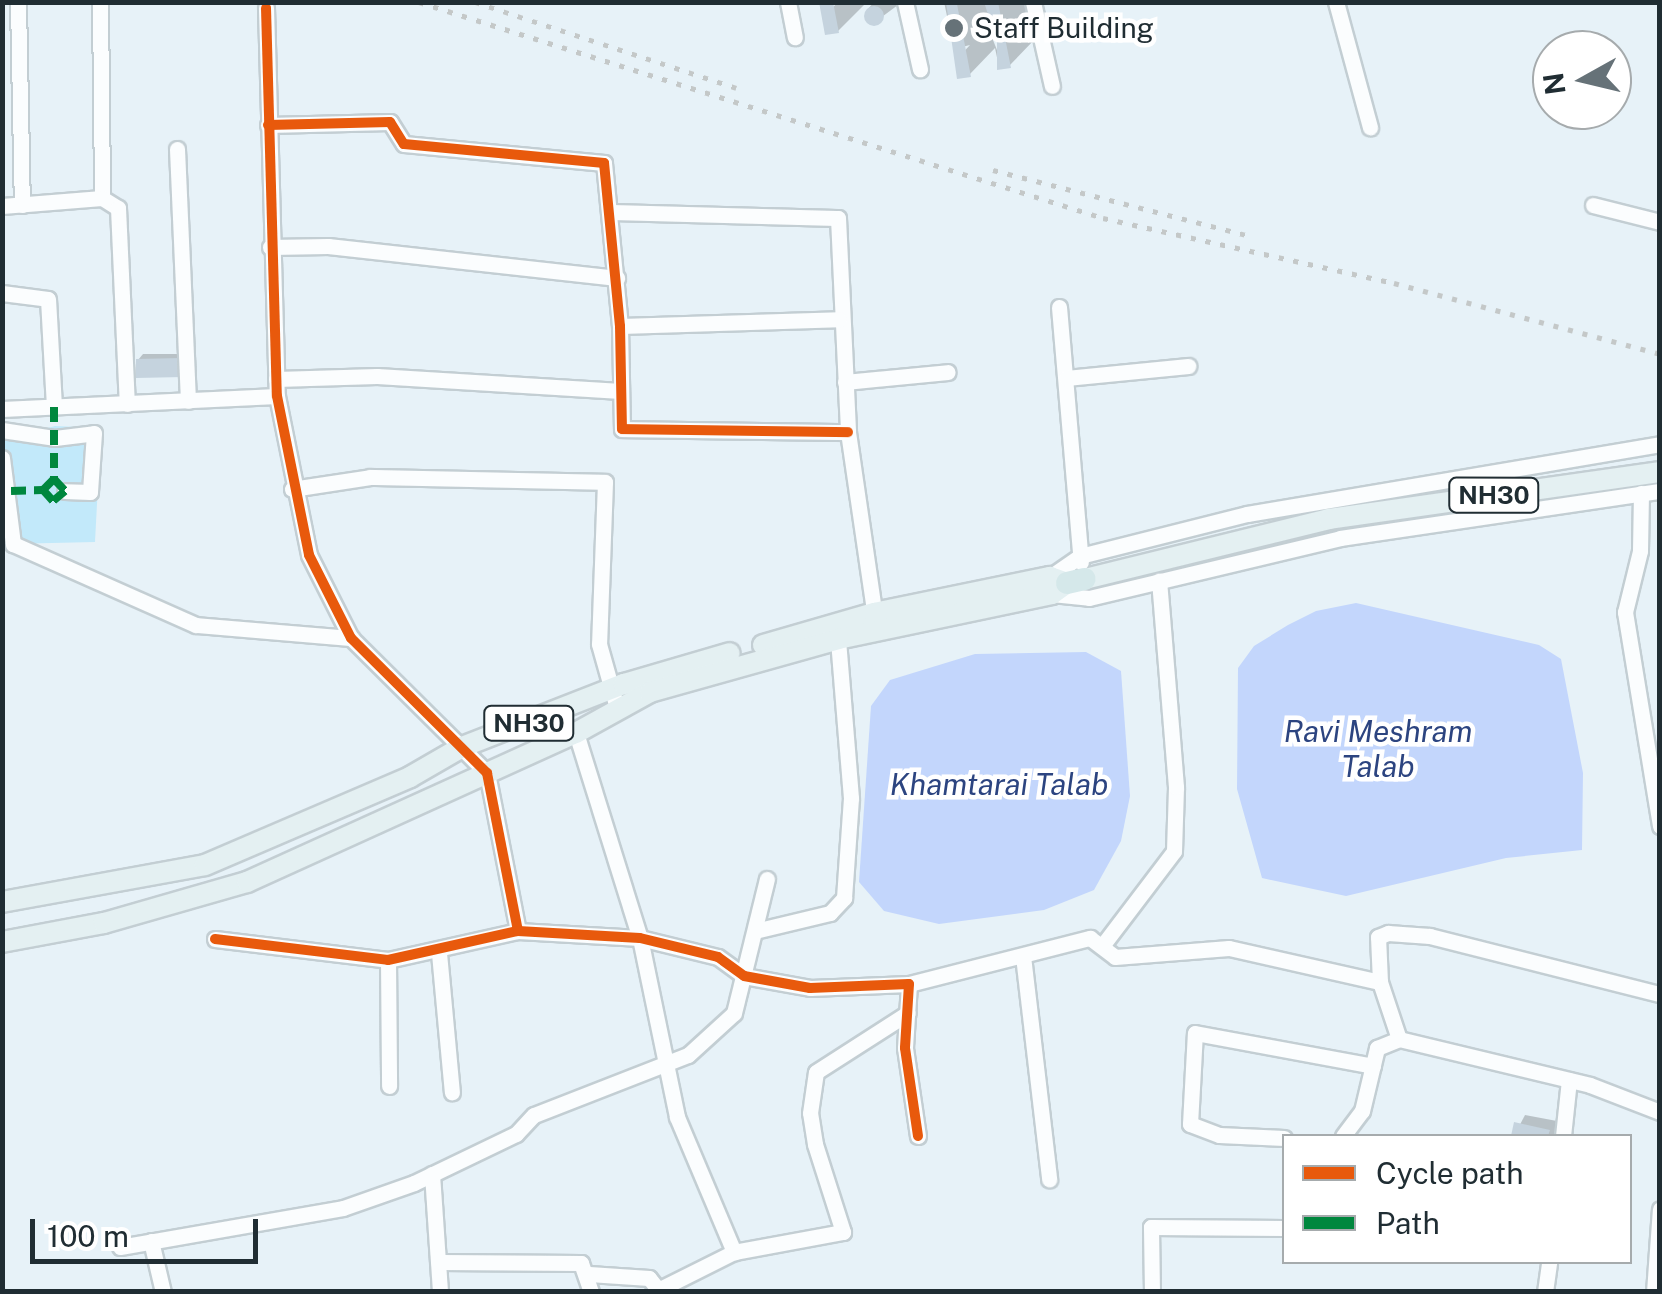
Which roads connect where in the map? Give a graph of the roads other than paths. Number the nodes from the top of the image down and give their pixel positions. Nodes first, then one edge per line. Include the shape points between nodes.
1 (18, 2) edge
2 (100, 2) edge
3 (788, 2) edge
4 (905, 2) edge
5 (1033, 2) edge
6 (1336, 2) edge
7 (266, 8) dead end
8 (796, 37) dead end
9 (920, 70) dead end
10 (1052, 86) dead end
11 (268, 125) junction
12 (1370, 127) dead end
13 (177, 150) dead end
14 (102, 198) junction
15 (1593, 204) dead end
16 (22, 205) junction
17 (2, 206) edge
18 (610, 212) junction
19 (1660, 222) edge
20 (270, 247) junction
21 (616, 278) junction
22 (2, 293) edge
23 (1059, 307) dead end
24 (839, 320) junction
25 (620, 326) junction
26 (1188, 366) dead end
27 (948, 372) dead end
28 (1066, 378) junction
29 (846, 382) junction
30 (276, 387) junction
31 (621, 391) junction
32 (188, 401) junction
33 (127, 404) junction
34 (54, 406) junction
35 (2, 409) edge
36 (2, 430) edge
37 (848, 432) junction
38 (1660, 444) edge
39 (2, 458) edge
40 (1660, 472) edge
41 (292, 489) junction
42 (65, 490) dead end
43 (1660, 491) edge
44 (1640, 494) junction
45 (1070, 581) junction
46 (1159, 581) junction
47 (876, 622) junction
48 (351, 638) junction
49 (838, 639) junction
50 (612, 699) junction
51 (576, 733) junction
52 (462, 747) junction
53 (487, 773) junction
54 (1660, 826) edge
55 (767, 879) dead end
56 (2, 902) edge
57 (759, 930) junction
58 (518, 931) junction
59 (640, 938) junction
60 (215, 939) dead end
61 (2, 942) edge
62 (1102, 946) junction
63 (439, 953) junction
64 (1022, 956) junction
65 (388, 960) junction
66 (744, 976) junction
67 (1380, 982) junction
68 (909, 984) junction
69 (1660, 994) edge
70 (908, 1013) junction
71 (1399, 1038) junction
72 (665, 1066) junction
73 (1373, 1066) junction
74 (1569, 1080) junction
75 (389, 1086) dead end
76 (452, 1092) dead end
77 (1660, 1112) edge
78 (1345, 1134) edge
79 (1563, 1134) edge
80 (918, 1136) dead end
81 (1282, 1138) edge
82 (432, 1174) junction
83 (1049, 1180) dead end
84 (1660, 1209) edge
85 (1282, 1228) edge
86 (152, 1241) junction
87 (120, 1247) dead end
88 (734, 1252) junction
89 (440, 1262) junction
90 (1548, 1264) edge
91 (589, 1274) junction
92 (660, 1290) edge
93 (163, 1292) edge
94 (440, 1292) edge
95 (591, 1292) edge
96 (1152, 1292) edge
97 (1545, 1292) edge
98 (1654, 1292) edge

1 - 16 street
2 - 14 street
3 - 8 street
4 - 9 street
5 - 10 street
6 - 12 street
7 - 11 street
11 - 18 street via 390,122 404,144 604,163
11 - 20 street
13 - 32 street
14 - 16 street
14 - 33 street via 118,208
15 - 19 street
16 - 17 street
18 - 21 street
18 - 24 street via 838,218
20 - 21 street via 328,246
20 - 30 street
21 - 25 street
22 - 34 street via 48,298
23 - 28 street
24 - 25 street
24 - 29 street
25 - 31 street
26 - 28 street
27 - 29 street
28 - 45 street
29 - 37 street
30 - 31 street via 377,376
30 - 32 street
30 - 41 street
31 - 37 street via 622,429
32 - 33 street
33 - 34 street
34 - 35 street
36 - 42 street via 55,438 94,433 90,492
37 - 47 street
38 - 45 street via 1248,514
39 - 48 street via 13,544 196,625
40 - 45 main road, NH30 via 1329,518
41 - 48 street via 309,555
41 - 50 street via 370,477 605,482 598,644
43 - 44 street
44 - 46 street via 1340,538
44 - 54 street via 1640,552 1625,612
45 - 46 street
45 - 47 main road, NH30
46 - 62 street via 1176,787 1174,852
47 - 49 main road, NH30
47 - 50 main road, NH30
48 - 52 street
49 - 50 main road, NH30
49 - 57 street via 851,798 844,898 830,913
50 - 51 main road, NH30
50 - 52 main road, NH30
51 - 53 main road, NH30
51 - 59 street
52 - 53 street
52 - 56 main road, NH30 via 410,777 205,865
53 - 58 street
53 - 61 main road, NH30 via 247,882 104,923
55 - 57 street
57 - 66 street
58 - 59 street
58 - 63 street
59 - 66 street via 718,957
59 - 72 street
60 - 65 street
62 - 64 street via 1090,938
62 - 67 street via 1114,957 1229,948
63 - 65 street
63 - 76 street
64 - 68 street
64 - 83 street
65 - 75 street
66 - 68 street via 810,988
66 - 72 street via 734,1013 688,1055
67 - 69 street via 1378,937 1388,933 1430,936
67 - 71 street
68 - 70 street
70 - 80 street
70 - 88 street via 816,1072 810,1113 815,1144 844,1232
71 - 73 street via 1377,1048
71 - 74 street
72 - 82 street via 534,1115 516,1134
72 - 88 street via 677,1117
73 - 78 street via 1362,1112
73 - 81 street via 1196,1033 1190,1124 1219,1135
74 - 77 street
74 - 79 street
82 - 86 street via 342,1208
82 - 89 street
84 - 98 street
85 - 96 street via 1151,1227
86 - 87 street
86 - 93 street
88 - 92 street
89 - 91 street via 569,1261
89 - 94 street
90 - 97 street
91 - 92 street via 650,1278
91 - 95 street

